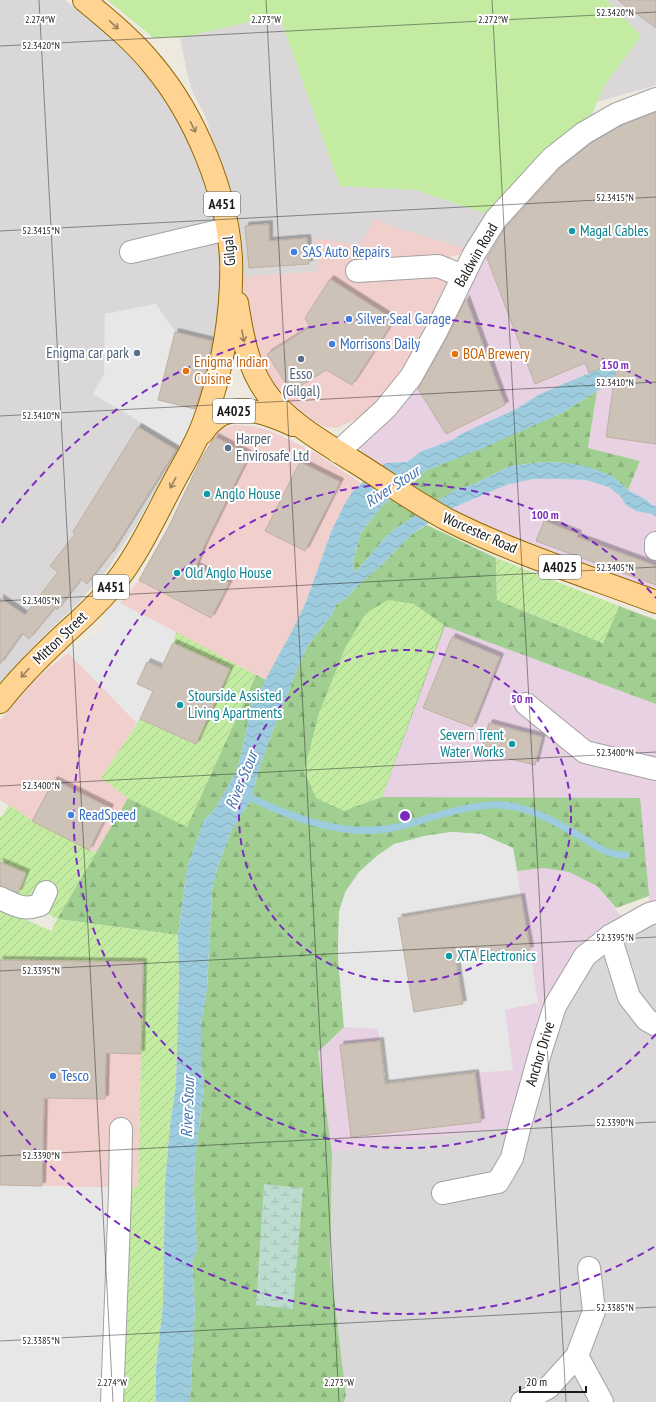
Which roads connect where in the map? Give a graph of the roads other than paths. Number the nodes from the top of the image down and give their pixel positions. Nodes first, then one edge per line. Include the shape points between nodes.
1 (84, 0) edge
2 (656, 99) edge
3 (227, 230) junction
4 (131, 252) dead end
5 (231, 256) junction
6 (357, 271) dead end
7 (463, 276) junction
8 (317, 438) junction
9 (191, 449) junction
10 (338, 452) junction
11 (656, 544) edge
12 (656, 549) edge
13 (656, 602) edge
14 (0, 702) edge
15 (526, 704) dead end
16 (656, 769) edge
17 (46, 892) dead end
18 (0, 898) edge
19 (656, 912) edge
20 (610, 936) junction
21 (656, 1025) edge
22 (121, 1129) dead end
23 (443, 1193) dead end
24 (589, 1268) dead end
25 (578, 1356) junction
26 (112, 1402) edge
27 (522, 1402) edge
28 (602, 1402) edge

1 -> 3 main road, Gilgal / A451 via 143,53 179,102 213,172
2 - 7 street, Baldwin Road via 617,114 584,133 551,159 496,219
3 - 4 street
3 - 5 main road, Gilgal / A451
5 -> 8 main road via 244,341 253,370 265,391 285,413
5 - 9 main road, Gilgal / A451 via 230,310 222,355 208,412
6 - 7 street via 438,266
7 - 10 street, Baldwin Road via 411,377 385,409
8 - 9 main road, A4025 via 270,415 243,410 223,414 214,419
8 - 10 main road, Worcester Road / A4025
9 -> 14 main road, Mitton Street / A451 via 144,538 115,582 82,618 31,666
10 - 13 main road, Worcester Road / A4025 via 409,498 466,529
11 - 12 street
15 - 16 street via 585,752
17 - 18 street via 40,905 35,907 24,908
19 - 20 street, Anchor Drive
20 - 21 street via 629,997 647,1020
20 - 23 street, Anchor Drive via 585,956 555,1006 512,1158 498,1182
22 - 26 street
24 - 25 street via 594,1311
25 - 27 street via 549,1387
25 - 28 street

